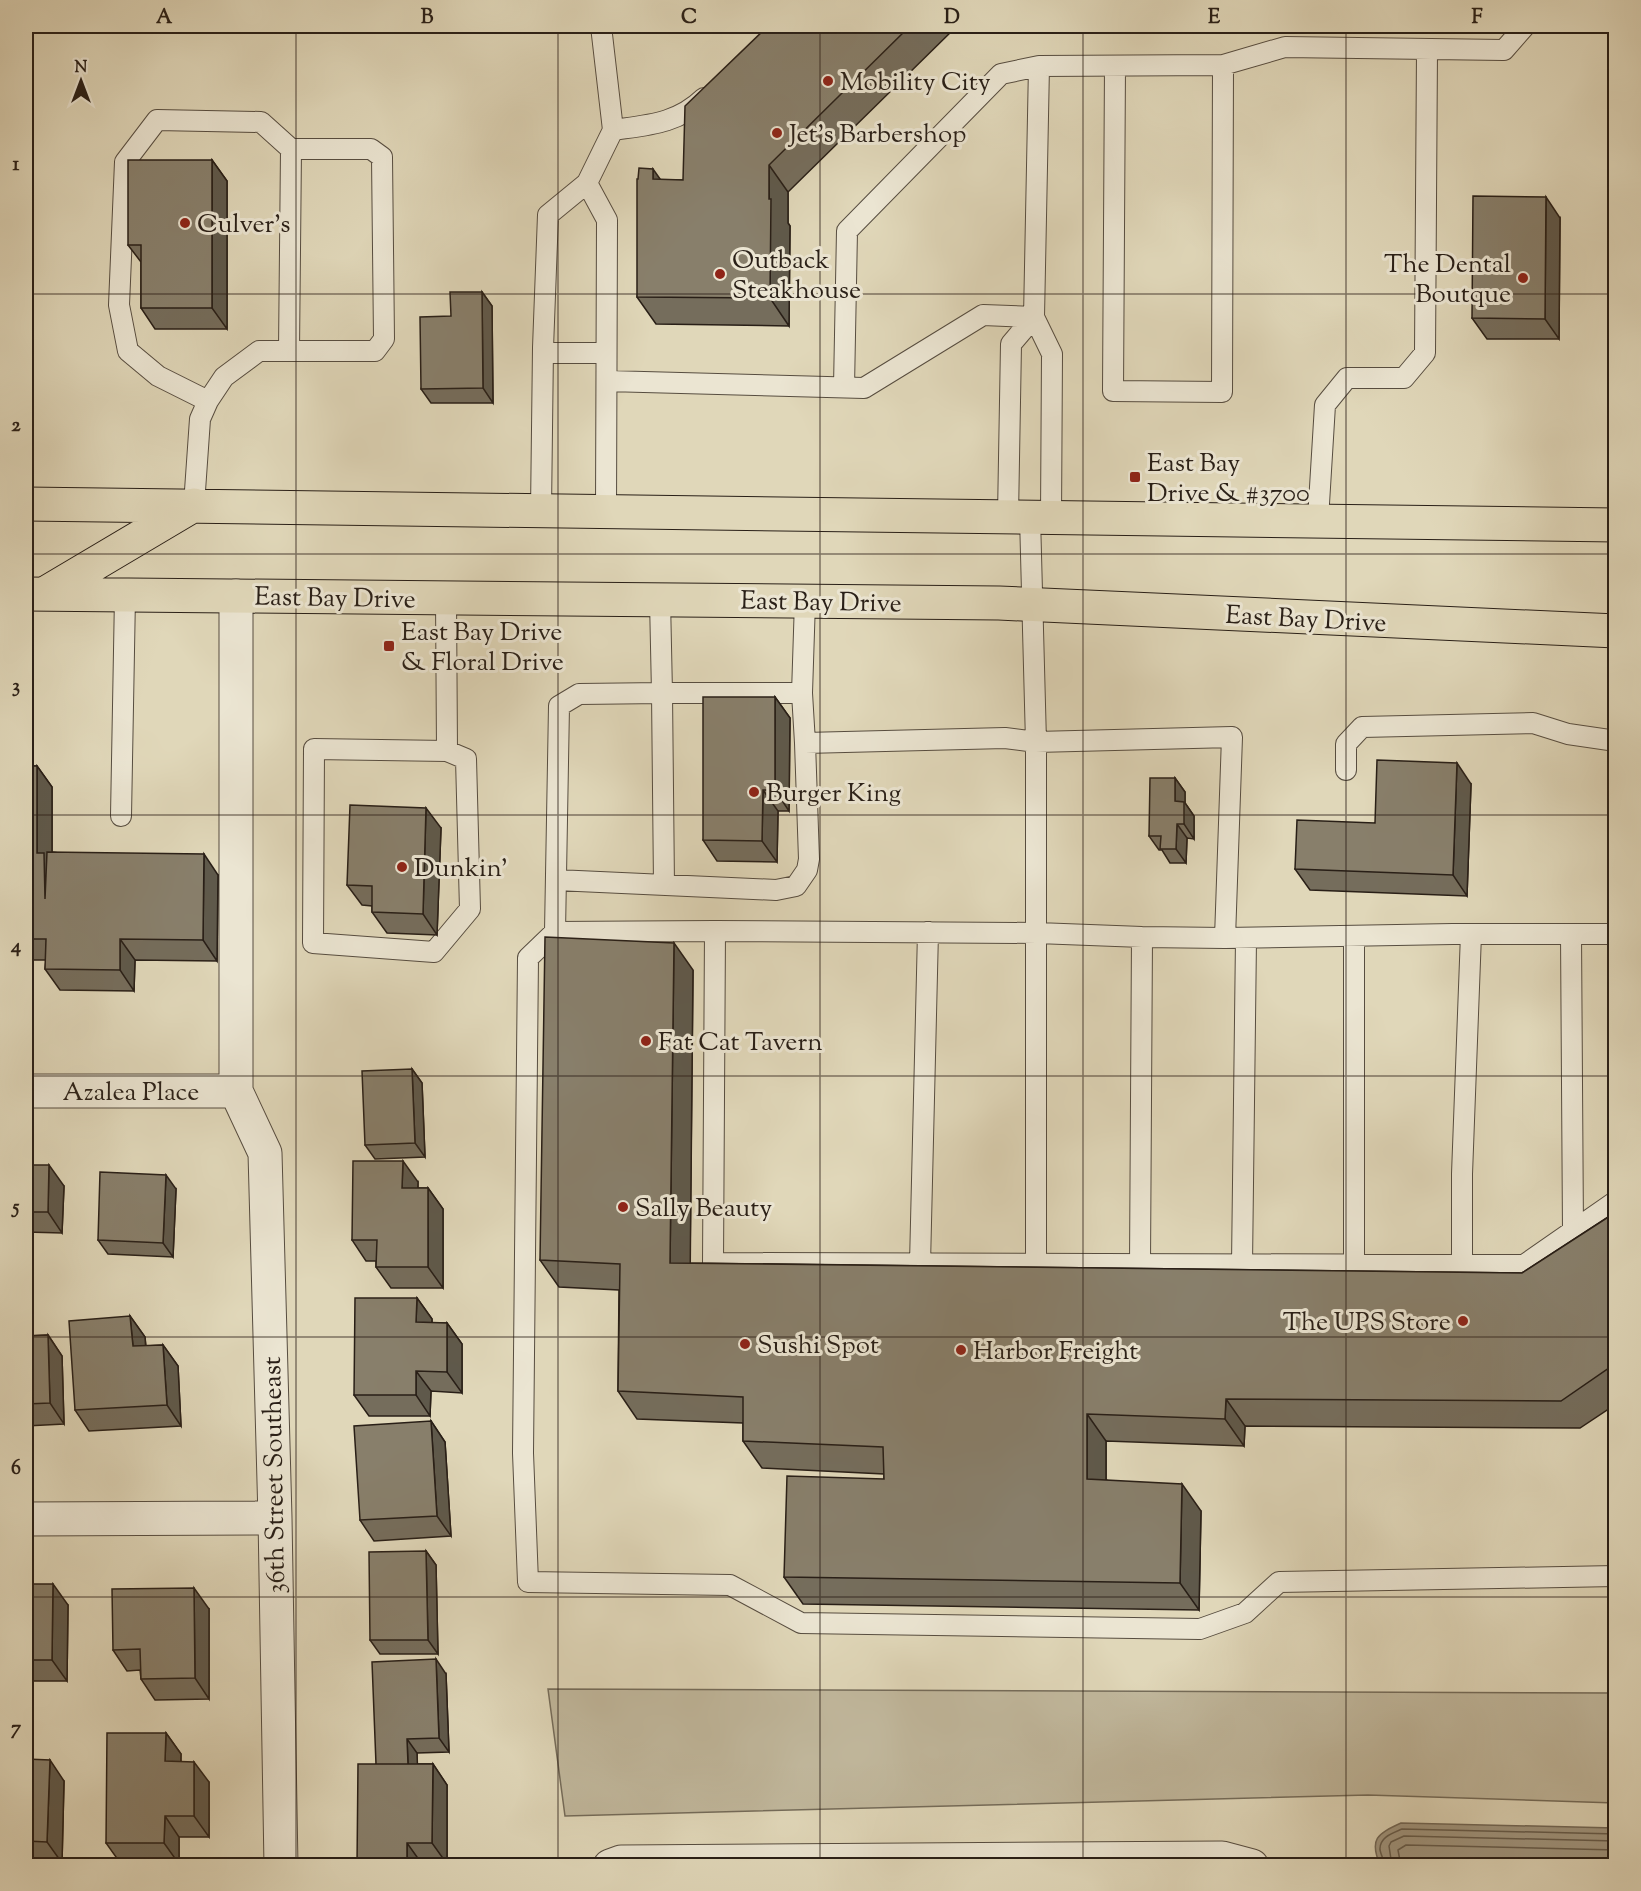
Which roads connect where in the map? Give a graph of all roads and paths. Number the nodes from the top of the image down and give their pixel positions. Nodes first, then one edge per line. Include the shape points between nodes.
1 (601, 26) edge
2 (1525, 26) edge
3 (1427, 50) junction
4 (1223, 65) junction
5 (1039, 66) junction
6 (1115, 66) junction
7 (716, 87) edge
8 (613, 129) junction
9 (291, 149) junction
10 (587, 183) junction
11 (1034, 317) junction
12 (289, 351) junction
13 (543, 353) junction
14 (606, 353) junction
15 (607, 381) junction
16 (844, 387) junction
17 (208, 401) junction
18 (26, 504) edge
19 (194, 506) junction
20 (541, 510) junction
21 (606, 511) junction
22 (1030, 517) junction
23 (1318, 520) junction
24 (1616, 525) edge
25 (34, 594) edge
26 (125, 596) junction
27 (236, 596) junction
28 (446, 598) junction
29 (660, 600) junction
30 (805, 601) junction
31 (1033, 605) junction
32 (1616, 631) edge
33 (662, 693) junction
34 (802, 693) junction
35 (1616, 741) edge
36 (1036, 742) junction
37 (805, 743) junction
38 (447, 752) junction
39 (1346, 770) dead end
40 (121, 816) dead end
41 (556, 880) junction
42 (664, 885) junction
43 (715, 931) junction
44 (555, 932) junction
45 (928, 932) junction
46 (1037, 933) junction
47 (1471, 934) junction
48 (1571, 934) junction
49 (1616, 934) edge
50 (1142, 937) junction
51 (1354, 937) junction
52 (1226, 938) junction
53 (1246, 939) junction
54 (26, 1091) edge
55 (236, 1091) junction
56 (1616, 1201) edge
57 (1573, 1231) junction
58 (920, 1264) junction
59 (1036, 1264) junction
60 (1140, 1264) junction
61 (1242, 1264) junction
62 (1354, 1264) junction
63 (1462, 1264) junction
64 (275, 1518) junction
65 (26, 1519) edge
66 (1616, 1576) edge
67 (281, 1866) edge
68 (610, 1866) edge
69 (1252, 1866) edge

1 - 8 lane
2 - 3 lane via 1504,50
3 - 4 lane via 1285,47
3 - 23 lane via 1425,353 1404,378 1347,378 1325,405
4 - 6 lane
4 - 6 lane via 1222,392 1113,391
5 - 6 lane
5 - 11 lane
5 - 16 lane via 1001,74 847,231
7 - 8 lane via 692,110 675,118 653,125
8 - 10 lane
9 - 12 lane
9 - 12 lane via 371,149 382,157 384,339 375,351
9 - 17 lane via 261,122 157,120 125,162 119,304 129,351 158,376
10 - 13 lane via 548,215
10 - 14 lane via 607,220
11 - 16 lane via 983,315 864,388
11 - 22 lane via 1052,354
11 - 22 lane via 1011,344
12 - 17 lane via 259,351 224,377
13 - 14 lane
13 - 20 lane
14 - 15 lane
15 - 16 lane
15 - 21 lane
17 - 19 lane via 200,419
18 - 19 main road
19 - 20 main road
19 - 25 main road
20 - 21 main road
21 - 22 main road
22 - 23 main road
22 - 31 lane
23 - 24 main road
25 - 26 main road, East Bay Drive
26 - 27 main road, East Bay Drive
26 - 40 lane
27 - 28 main road, East Bay Drive
27 - 55 street
28 - 29 main road, East Bay Drive
28 - 38 lane
29 - 30 main road, East Bay Drive
29 - 33 lane
30 - 31 main road, East Bay Drive
30 - 34 lane
31 - 32 main road, East Bay Drive
31 - 36 lane
33 - 34 lane
33 - 41 lane via 579,694 559,706
33 - 42 lane
34 - 37 lane
35 - 39 lane via 1569,734 1533,723 1362,727 1346,744
36 - 37 lane via 1005,738
36 - 46 lane
36 - 52 lane via 1232,737
37 - 42 lane via 809,859 796,886 776,890
38 - 38 lane via 314,749 313,943 434,952 470,909 466,759
41 - 42 lane
41 - 44 lane
43 - 44 lane
43 - 45 lane
43 - 58 lane via 713,1263
44 - 66 lane via 528,958 523,1454 528,1582 730,1585 801,1623 1200,1629 1245,1613 1279,1582
45 - 46 lane
45 - 58 lane
46 - 50 lane
46 - 59 lane
47 - 48 lane
47 - 51 lane
47 - 63 lane
48 - 49 lane
48 - 57 lane
50 - 52 lane
50 - 60 lane
51 - 53 lane
51 - 62 lane
52 - 53 lane
53 - 61 lane
54 - 55 street, Azalea Place
55 - 64 street, 36th Street Southeast via 265,1153
56 - 57 lane
57 - 63 lane via 1524,1265
58 - 59 lane
59 - 60 lane
60 - 61 lane
61 - 62 lane
62 - 63 lane
64 - 65 street
64 - 67 street, 36th Street Southeast
68 - 69 street via 621,1862 1222,1858

